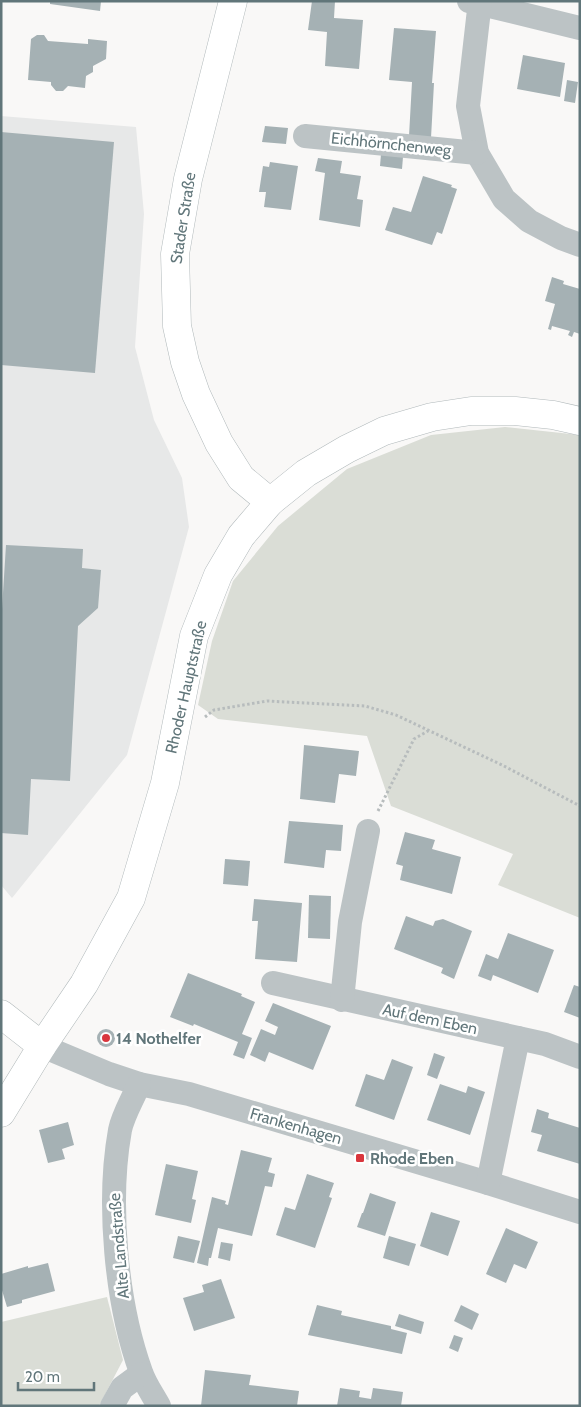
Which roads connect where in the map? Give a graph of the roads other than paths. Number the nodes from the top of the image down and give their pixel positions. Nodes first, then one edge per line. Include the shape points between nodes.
1 (233, 1) edge
2 (476, 2) edge
3 (580, 28) edge
4 (305, 136) dead end
5 (477, 153) junction
6 (580, 245) edge
7 (580, 421) edge
8 (270, 502) junction
9 (368, 831) road end
10 (273, 984) dead end
11 (342, 1000) junction
12 (1, 1014) edge
13 (518, 1038) junction
14 (42, 1046) junction
15 (580, 1056) edge
16 (139, 1084) junction
17 (1, 1112) edge
18 (488, 1183) junction
19 (580, 1212) edge
20 (141, 1374) junction
21 (112, 1406) edge
22 (159, 1406) edge

1 - 8 main road, Stader Straße via 184,198 175,254 177,326 196,394 219,443 241,478
2 - 3 street
2 - 5 street, Eichhörnchenweg via 468,106
4 - 5 street, Eichhörnchenweg
5 - 6 street, Eichhörnchenweg via 504,199 529,221
7 - 8 main road, Rhoder Hauptstraße via 506,411 471,411 432,417 384,431 347,449 306,473
8 - 14 main road, Rhoder Hauptstraße via 241,536 218,575 194,636 165,783 131,898 84,984
9 - 11 street via 350,922
10 - 11 street, Auf dem Eben
11 - 13 street, Auf dem Eben
12 - 14 main road
13 - 15 street, Auf dem Eben
13 - 18 street
14 - 16 street, Frankenhagen
14 - 17 main road, Rhoder Hauptstraße
16 - 18 street, Frankenhagen via 189,1094
16 - 20 street, Alte Landstraße via 120,1128 114,1195 120,1286
18 - 19 street, Frankenhagen
20 - 21 street via 122,1388
20 - 22 street, Alte Landstraße

